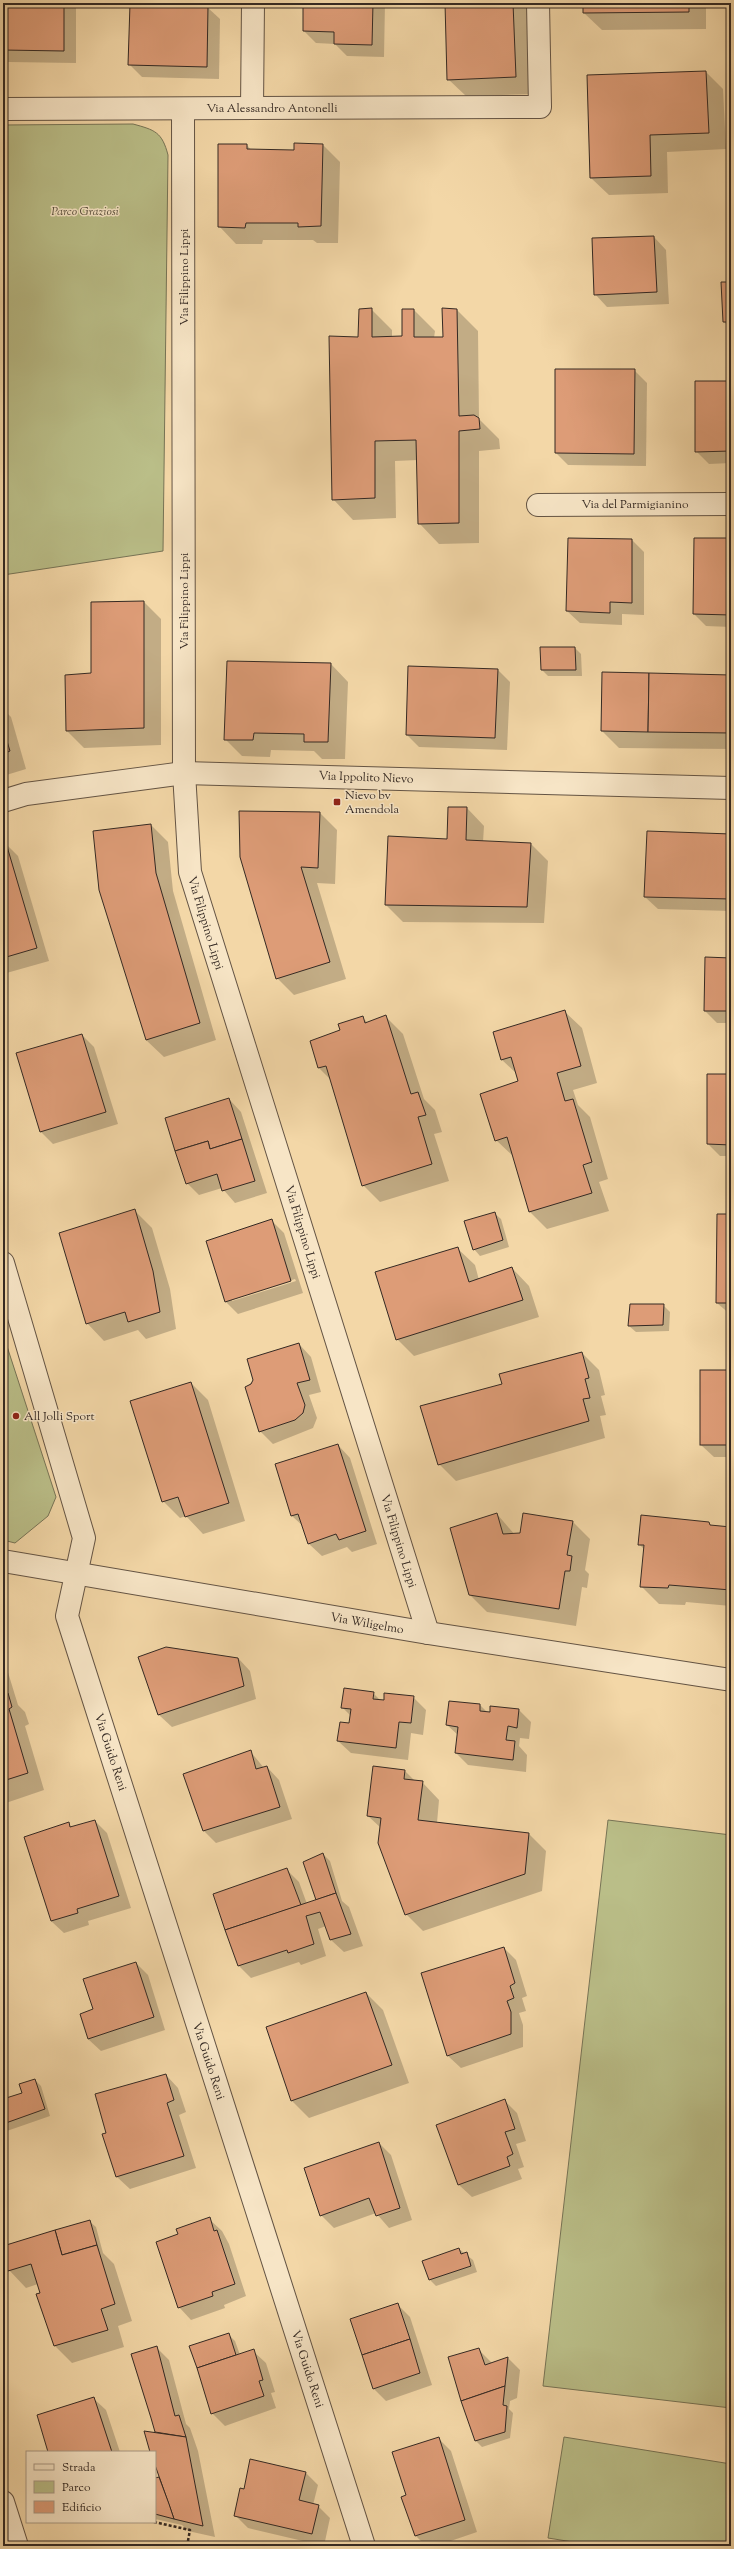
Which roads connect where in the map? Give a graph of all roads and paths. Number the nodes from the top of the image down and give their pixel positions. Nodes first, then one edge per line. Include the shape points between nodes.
1 (253, 3) edge
2 (538, 3) edge
3 (252, 108) junction
4 (3, 109) edge
5 (183, 109) junction
6 (731, 504) edge
7 (538, 505) dead end
8 (184, 773) junction
9 (731, 788) edge
10 (3, 800) edge
11 (3, 1263) edge
12 (3, 1561) edge
13 (76, 1574) junction
14 (428, 1633) junction
15 (731, 1680) edge
16 (3, 2502) edge
17 (156, 2522) edge
18 (18, 2546) edge
19 (187, 2546) edge
20 (364, 2546) edge

1 - 3 street
2 - 3 street, Via Alessandro Antonelli via 540,107
3 - 5 street, Via Alessandro Antonelli
4 - 5 street, Via Alessandro Antonelli
5 - 8 street, Via Filippino Lippi
6 - 7 street, Via del Parmigianino
8 - 9 street, Via Ippolito Nievo
8 - 10 street, Via Ippolito Nievo via 26,794
8 - 14 street, Via Filippino Lippi via 190,872
11 - 13 street, Via Guido Reni via 84,1538
12 - 13 street, Via Wiligelmo
13 - 14 street, Via Wiligelmo
13 - 20 street, Via Guido Reni via 67,1616
14 - 15 street, Via Wiligelmo
16 - 18 street
17 - 19 path via 190,2530

